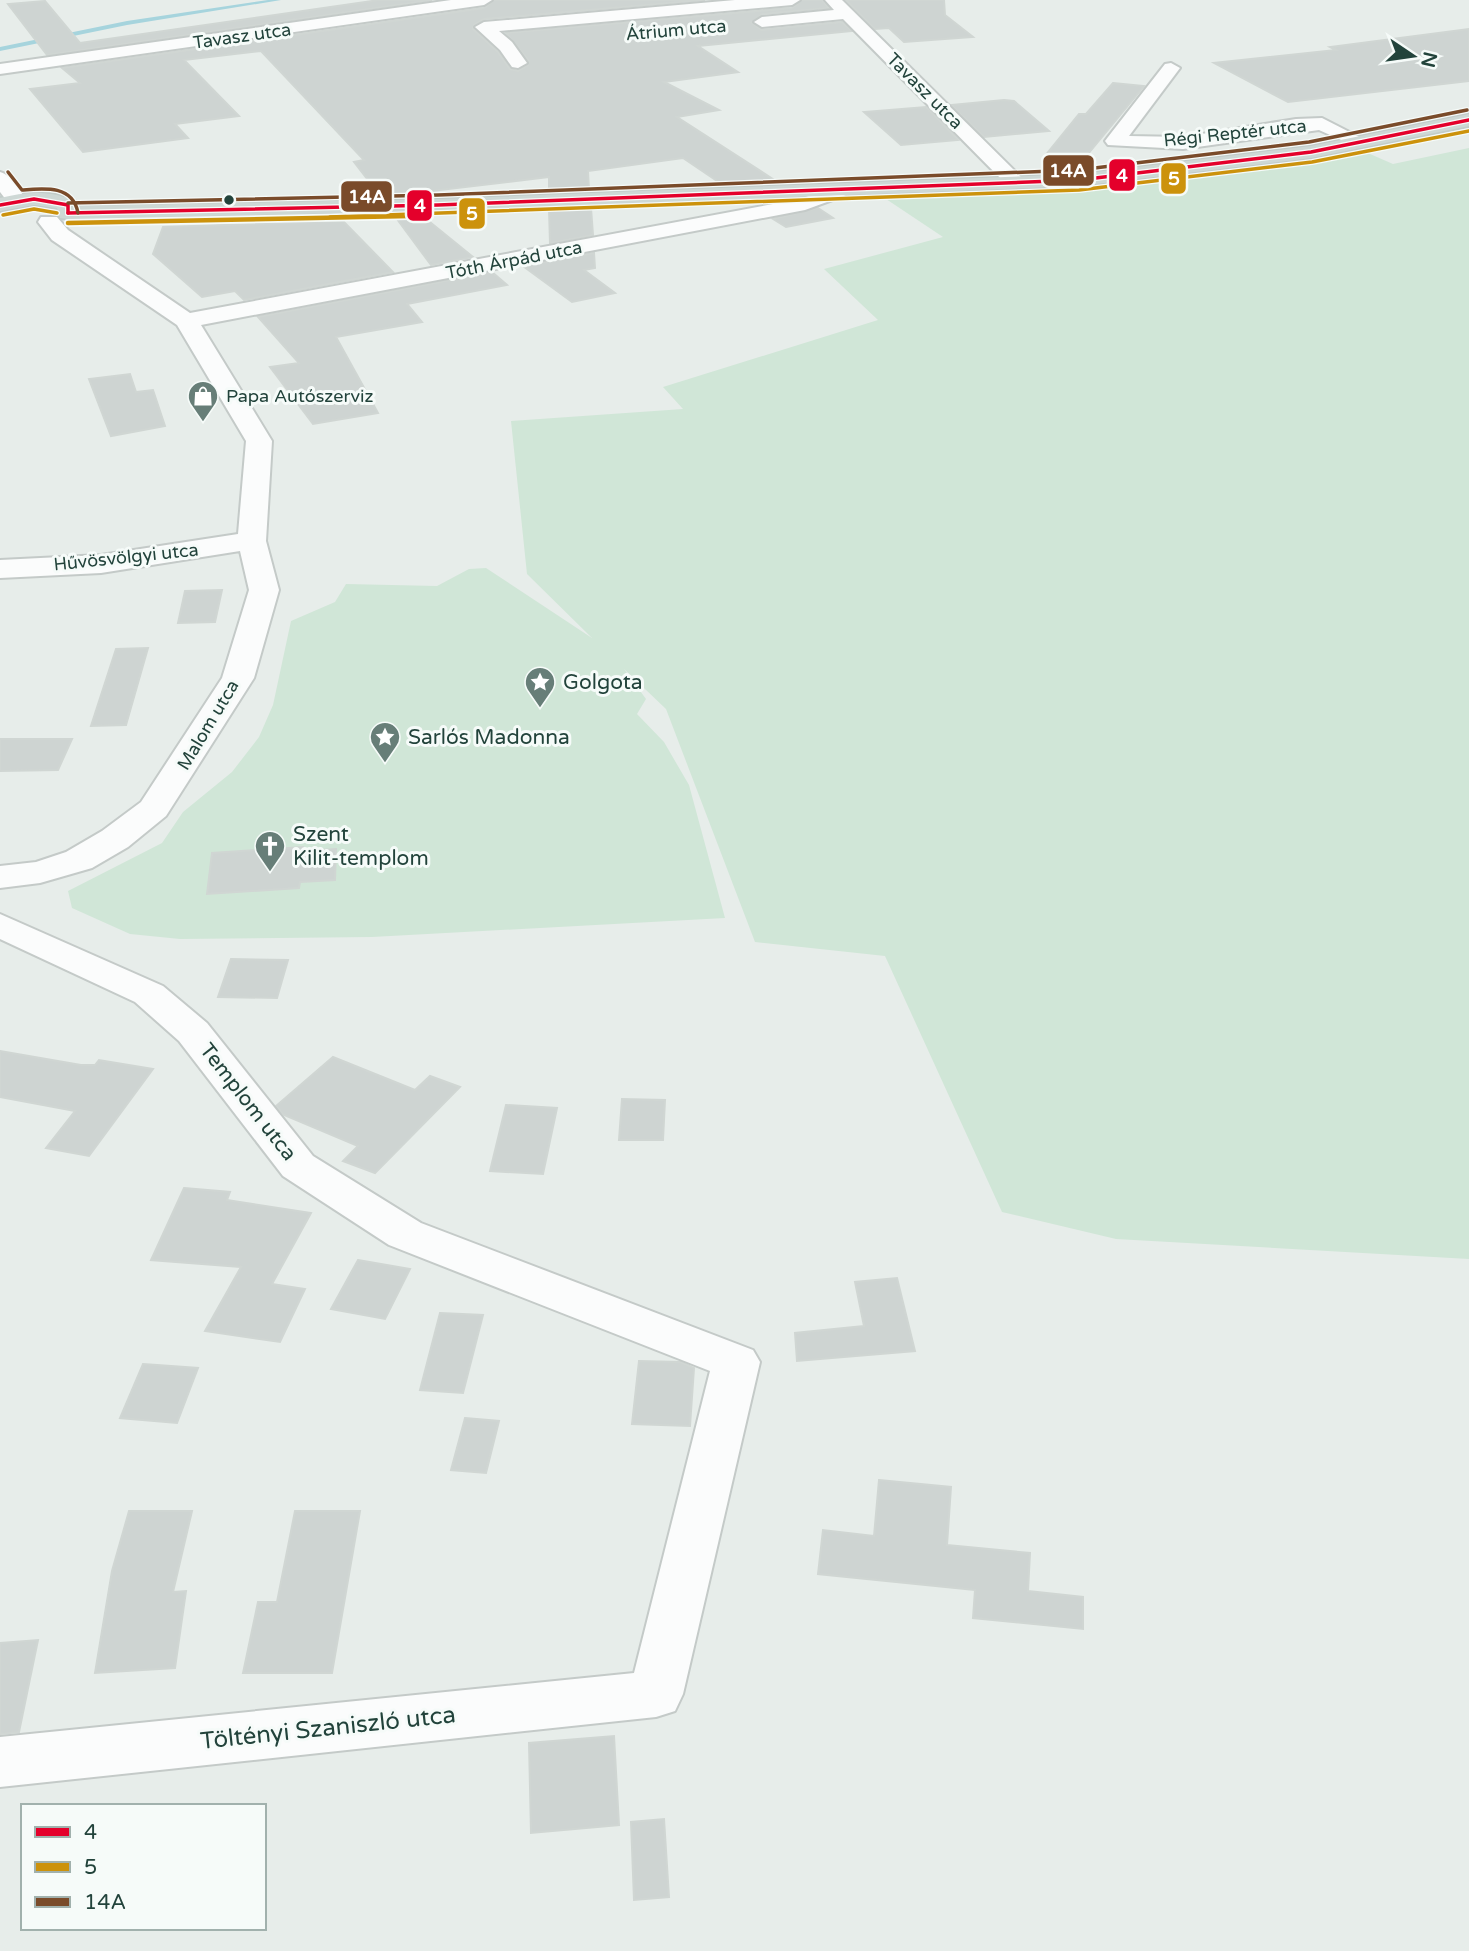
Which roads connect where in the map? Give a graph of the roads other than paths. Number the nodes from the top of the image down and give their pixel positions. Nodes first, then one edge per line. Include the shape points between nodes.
1 (484, 0) edge
2 (792, 0) edge
3 (833, 0) edge
4 (846, 14) junction
5 (741, 24) dead end
6 (518, 63) dead end
7 (1171, 68) dead end
8 (0, 69) edge
9 (1469, 120) edge
10 (1360, 142) junction
11 (0, 178) edge
12 (1015, 183) junction
13 (839, 191) junction
14 (8, 203) edge
15 (68, 213) junction
16 (48, 222) junction
17 (0, 224) edge
18 (186, 321) junction
19 (253, 541) junction
20 (0, 569) edge
21 (0, 877) edge
22 (0, 925) edge
23 (656, 1694) joint
24 (0, 1762) edge

1 - 8 street, Tavasz utca
2 - 6 street via 484,27 513,45
3 - 4 street, Tavasz utca
4 - 5 street, Átrium utca
4 - 12 street, Tavasz utca
7 - 10 street, Régi Reptér utca via 1115,141 1183,143 1296,124 1322,124
9 - 10 main road
10 - 12 main road via 1230,164
11 - 14 street
12 - 13 main road
13 - 15 main road
13 - 18 street, Tóth Árpád utca via 805,204
14 - 15 main road via 62,202 68,205
15 - 16 main road
16 - 17 main road
16 - 18 street, Malom utca via 60,235
18 - 19 street, Malom utca via 259,441
19 - 20 street, Hűvösvölgyi utca via 101,564
19 - 21 street, Malom utca via 264,590 238,678 154,809 79,860 40,872
22 - 23 street, Templom utca via 149,994 193,1032 298,1166 405,1234 736,1362
23 - 24 street, Töltényi Szaniszló utca

